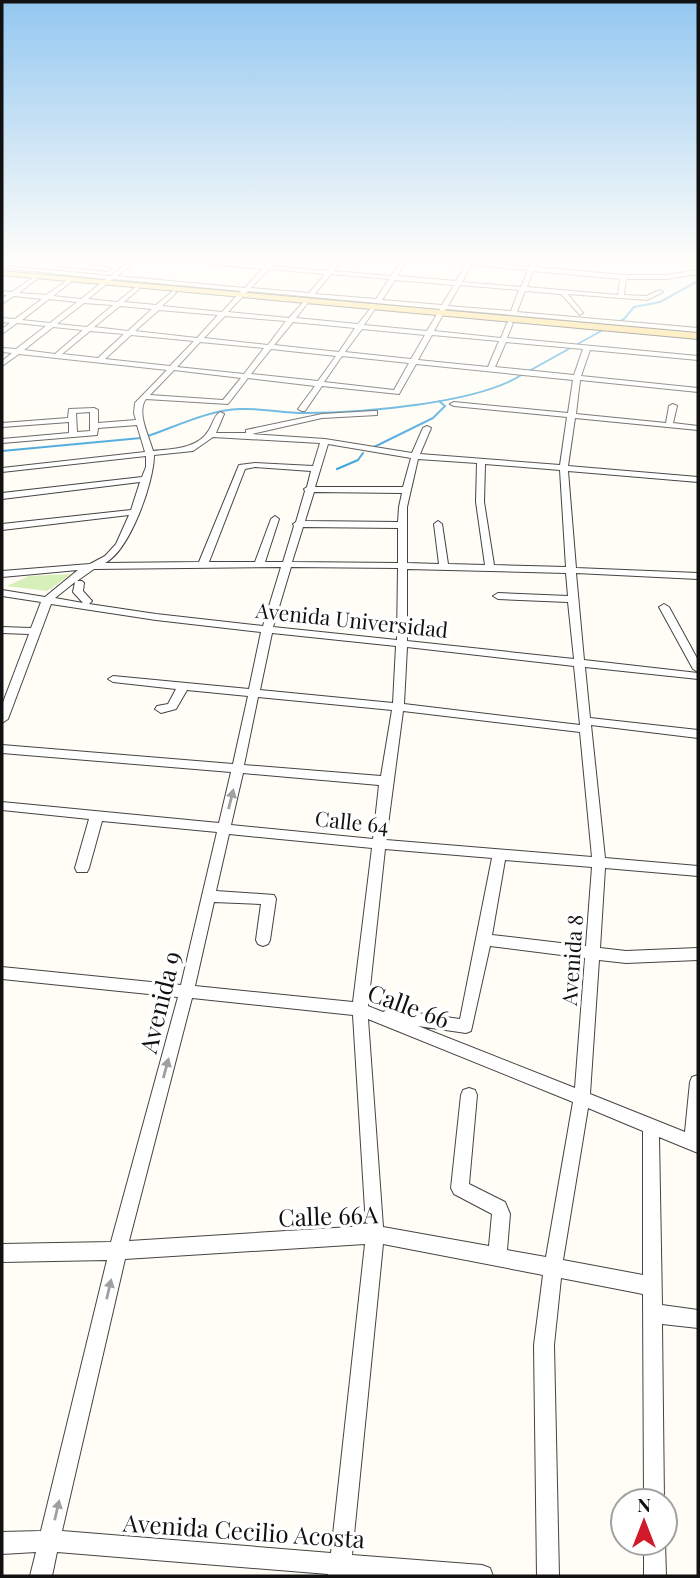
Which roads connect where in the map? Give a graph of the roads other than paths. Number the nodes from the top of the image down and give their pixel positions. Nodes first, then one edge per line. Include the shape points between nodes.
1 (129, 333) edge
2 (40, 334) edge
3 (83, 334) edge
4 (135, 334) edge
5 (203, 334) edge
6 (280, 334) edge
7 (355, 334) edge
8 (428, 334) edge
9 (432, 334) junction
10 (506, 334) edge
11 (197, 340) junction
12 (503, 340) junction
13 (270, 347) junction
14 (582, 348) junction
15 (2, 351) edge
16 (16, 352) junction
17 (341, 354) junction
18 (56, 356) junction
19 (698, 358) edge
20 (99, 361) junction
21 (415, 362) junction
22 (2, 364) edge
23 (169, 369) junction
24 (491, 369) junction
25 (245, 377) junction
26 (577, 378) junction
27 (319, 384) junction
28 (698, 390) edge
29 (143, 397) junction
30 (454, 404) dead end
31 (673, 406) dead end
32 (302, 409) dead end
33 (374, 413) dead end
34 (220, 415) dead end
35 (570, 417) junction
36 (71, 419) junction
37 (141, 422) junction
38 (2, 425) edge
39 (96, 426) junction
40 (669, 426) junction
41 (427, 428) dead end
42 (698, 428) edge
43 (211, 435) junction
44 (239, 435) junction
45 (73, 436) junction
46 (2, 441) edge
47 (325, 441) junction
48 (150, 455) junction
49 (415, 456) junction
50 (481, 461) junction
51 (564, 468) junction
52 (314, 469) junction
53 (2, 470) edge
54 (147, 479) junction
55 (698, 479) edge
56 (308, 489) junction
57 (406, 490) junction
58 (2, 496) edge
59 (135, 512) junction
60 (275, 519) dead end
61 (297, 524) junction
62 (439, 524) dead end
63 (402, 525) junction
64 (2, 527) edge
65 (203, 565) junction
66 (259, 565) junction
67 (286, 565) junction
68 (94, 567) junction
69 (402, 567) junction
70 (444, 567) junction
71 (490, 568) junction
72 (572, 570) junction
73 (2, 574) edge
74 (698, 576) edge
75 (79, 583) junction
76 (2, 588) edge
77 (2, 593) edge
78 (498, 596) dead end
79 (573, 599) junction
80 (52, 600) junction
81 (87, 601) junction
82 (663, 607) dead end
83 (267, 627) junction
84 (2, 629) edge
85 (36, 631) junction
86 (402, 641) junction
87 (580, 658) junction
88 (698, 669) edge
89 (698, 676) edge
90 (113, 679) dead end
91 (183, 686) junction
92 (253, 692) junction
93 (398, 707) junction
94 (161, 709) dead end
95 (2, 719) edge
96 (585, 725) junction
97 (698, 734) edge
98 (2, 749) edge
99 (239, 767) junction
100 (386, 781) junction
101 (2, 806) edge
102 (97, 815) junction
103 (224, 827) junction
104 (379, 844) junction
105 (500, 853) junction
106 (599, 861) junction
107 (82, 868) dead end
108 (698, 871) edge
109 (208, 896) junction
110 (263, 940) dead end
111 (484, 940) junction
112 (592, 954) junction
113 (698, 954) edge
114 (2, 973) edge
115 (186, 993) junction
116 (364, 1010) junction
117 (466, 1026) junction
118 (467, 1051) junction
119 (698, 1082) edge
120 (470, 1095) dead end
121 (582, 1097) junction
122 (651, 1126) junction
123 (695, 1144) edge
124 (375, 1234) junction
125 (118, 1251) junction
126 (2, 1253) edge
127 (497, 1256) junction
128 (552, 1266) junction
129 (651, 1286) junction
130 (651, 1313) junction
131 (698, 1319) edge
132 (654, 1487) edge
133 (49, 1541) junction
134 (2, 1543) edge
135 (655, 1557) edge
136 (340, 1570) edge
137 (41, 1576) edge
138 (482, 1576) edge
139 (548, 1576) edge
140 (655, 1576) edge

1 - 20 street
2 - 16 street
3 - 18 street
4 - 11 street
5 - 11 street
6 - 13 street
7 - 17 street
8 - 9 street
9 - 12 street
9 - 21 street
10 - 12 street
11 - 13 street
11 - 23 street
12 - 14 street
12 - 24 street
13 - 17 street
13 - 25 street
14 - 19 street
14 - 26 street, Avenida 8
15 - 16 street
16 - 18 street
16 - 22 street
17 - 21 street
17 - 27 street
18 - 20 street
20 - 23 street
21 - 24 street
21 - 27 street via 396,392
23 - 25 street
23 - 29 street
24 - 26 street
25 - 27 street
25 - 29 street via 225,402
26 - 28 street
26 - 35 street, Avenida 8
27 - 32 street
29 - 37 street via 137,408
30 - 35 street
31 - 40 street
33 - 44 street via 294,421
34 - 43 street
35 - 40 street
35 - 51 street, Avenida 8
36 - 38 street
36 - 39 street via 73,411 92,410
36 - 45 street
37 - 39 street
37 - 48 street
39 - 45 street via 94,433
40 - 42 street
41 - 49 street
43 - 44 street
43 - 48 street via 190,449
44 - 47 street
45 - 46 street
47 - 49 street
47 - 52 street, Avenida 9
48 - 53 street
48 - 54 street
49 - 50 street
49 - 57 street
50 - 51 street
50 - 71 street via 480,502
51 - 55 street
51 - 72 street, Avenida 8
52 - 56 street, Avenida 9
52 - 65 street via 242,467
54 - 58 street
54 - 59 street
56 - 57 street
56 - 61 street, Avenida 9
57 - 63 street
59 - 64 street
59 - 68 street via 120,545
60 - 66 street
61 - 63 street
61 - 67 street, Avenida 9
62 - 70 street
63 - 69 street
65 - 66 street
65 - 68 street
66 - 67 street
67 - 69 street
67 - 83 street, Avenida 9
68 - 73 street
68 - 75 street
68 - 80 street via 80,573
69 - 70 street
69 - 86 street
70 - 71 street
71 - 72 street
72 - 74 street
72 - 79 street, Avenida 8
75 - 80 street
75 - 81 street via 78,592
76 - 80 street, Avenida Universidad
77 - 80 street, Avenida Universidad
78 - 79 street
79 - 87 street, Avenida 8
80 - 81 street, Avenida Universidad
80 - 83 street, Avenida Universidad via 156,617
80 - 85 street
81 - 83 street, Avenida Universidad
82 - 88 street
83 - 86 street, Avenida Universidad
83 - 92 street, Avenida 9
84 - 85 street
85 - 95 street
86 - 87 street, Avenida Universidad
86 - 93 street
87 - 88 street, Avenida Universidad
87 - 89 street, Avenida Universidad
87 - 96 street, Avenida 8
90 - 91 street
91 - 92 street
91 - 94 street via 172,706
92 - 93 street
92 - 99 street, Avenida 9
93 - 96 street
93 - 100 street
96 - 97 street
96 - 106 street, Avenida 8
98 - 99 street
99 - 100 street
103 -> 99 street, Avenida 9
100 - 104 street
101 - 102 street, Calle 64
102 - 103 street, Calle 64
102 - 107 street
103 - 104 street, Calle 64
103 - 109 street, Avenida 9
104 - 105 street, Calle 64
104 - 116 street
105 - 106 street, Calle 64
105 - 111 street
106 - 108 street, Calle 64
106 - 112 street, Avenida 8
109 - 110 street via 269,899
109 - 115 street, Avenida 9
111 - 112 street
111 - 117 street
112 - 113 street
112 - 121 street, Avenida 8
114 - 115 street, Calle 66
115 - 116 street, Calle 66
125 -> 115 street, Avenida 9
116 - 117 street
116 - 118 street, Calle 66
116 - 124 street
117 - 118 street
118 - 121 street, Calle 66
119 - 123 street
120 - 127 street via 460,1188 499,1208
121 - 122 street, Calle 66
121 - 128 street, Avenida 8
122 - 123 street, Calle 66
122 - 129 street
124 - 125 street, Calle 66A
124 - 127 street, Calle 66A
124 - 136 street
125 - 126 street, Calle 66A
133 -> 125 street, Avenida 9
127 - 128 street, Calle 66A
128 - 129 street, Calle 66A
128 - 139 street, Avenida 8 via 544,1345
129 - 130 street
130 - 131 street
130 - 132 street
133 - 134 street, Avenida Cecilio Acosta
133 - 136 street, Avenida Cecilio Acosta
133 - 137 street, Avenida 9
135 - 140 street
136 - 138 street, Avenida Cecilio Acosta

